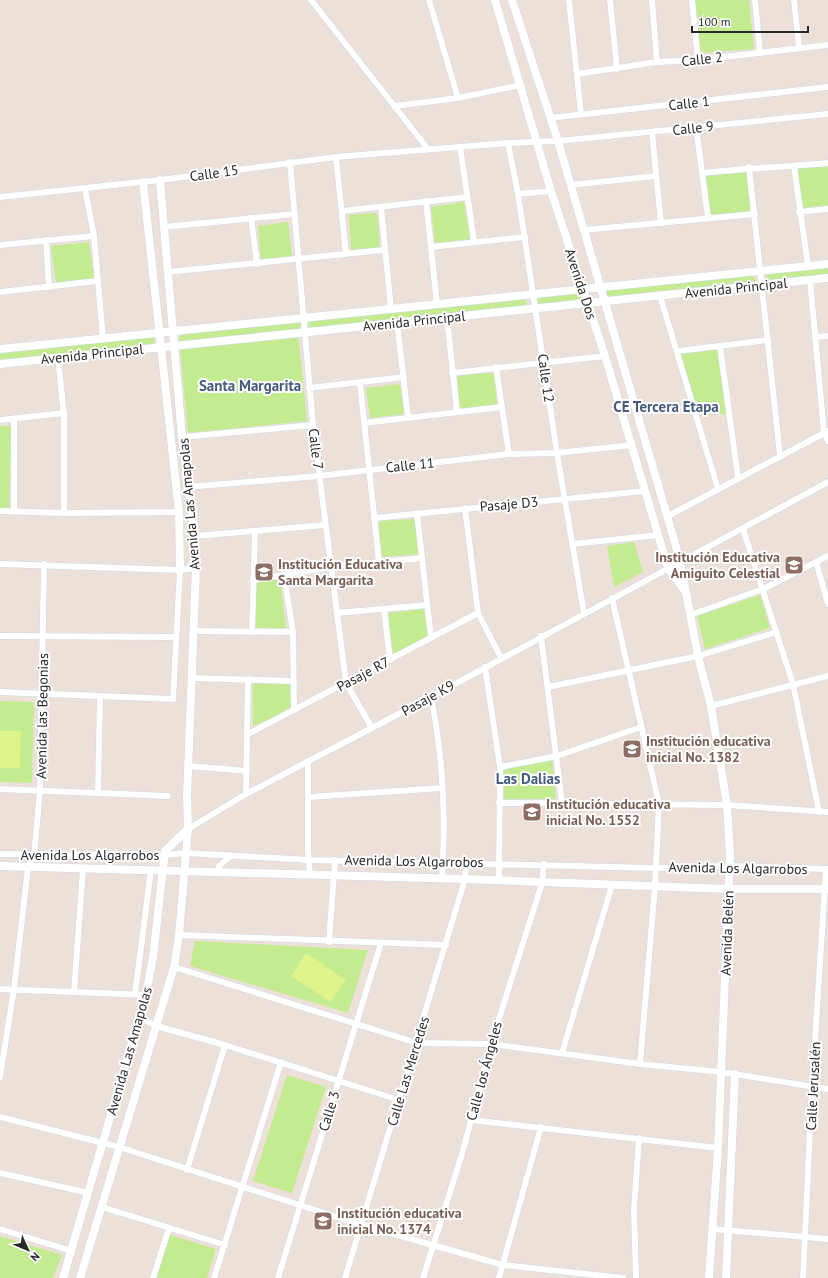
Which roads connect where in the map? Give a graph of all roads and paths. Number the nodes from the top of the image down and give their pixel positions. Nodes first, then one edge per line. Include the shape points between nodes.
1 (311, 0) edge
2 (429, 0) edge
3 (495, 0) edge
4 (512, 0) edge
5 (569, 0) edge
6 (610, 0) edge
7 (652, 0) edge
8 (692, 0) edge
9 (755, 0) edge
10 (794, 0) edge
11 (828, 44) edge
12 (799, 48) junction
13 (760, 52) junction
14 (698, 60) junction
15 (657, 62) junction
16 (617, 69) junction
17 (577, 74) junction
18 (521, 85) junction
19 (828, 88) edge
20 (458, 98) junction
21 (395, 106) junction
22 (581, 114) junction
23 (828, 114) edge
24 (550, 118) junction
25 (696, 127) junction
26 (652, 132) junction
27 (558, 141) junction
28 (536, 142) junction
29 (508, 143) junction
30 (460, 147) junction
31 (428, 149) junction
32 (336, 157) junction
33 (290, 162) junction
34 (828, 163) edge
35 (794, 166) junction
36 (749, 167) junction
37 (703, 173) junction
38 (656, 176) junction
39 (160, 180) junction
40 (143, 182) junction
41 (570, 185) junction
42 (85, 189) junction
43 (552, 191) junction
44 (518, 194) junction
45 (0, 197) edge
46 (468, 197) junction
47 (426, 202) junction
48 (381, 207) junction
49 (828, 209) edge
50 (342, 211) junction
51 (799, 212) junction
52 (295, 214) junction
53 (755, 214) junction
54 (251, 218) junction
55 (708, 218) junction
56 (661, 223) junction
57 (164, 226) junction
58 (584, 230) junction
59 (94, 236) junction
60 (525, 237) junction
61 (46, 240) junction
62 (474, 241) junction
63 (0, 245) edge
64 (431, 247) junction
65 (384, 250) junction
66 (346, 254) junction
67 (298, 260) junction
68 (257, 264) junction
69 (828, 264) edge
70 (808, 266) junction
71 (762, 271) junction
72 (168, 272) junction
73 (828, 278) edge
74 (810, 280) junction
75 (98, 281) junction
76 (763, 286) junction
77 (49, 287) junction
78 (600, 287) junction
79 (582, 289) junction
80 (0, 292) edge
81 (533, 294) junction
82 (660, 296) junction
83 (604, 302) junction
84 (436, 304) junction
85 (588, 304) junction
86 (535, 308) junction
87 (391, 309) junction
88 (447, 317) junction
89 (305, 318) junction
90 (397, 322) junction
91 (173, 331) junction
92 (306, 332) junction
93 (159, 333) junction
94 (828, 336) edge
95 (816, 338) junction
96 (103, 339) junction
97 (768, 340) junction
98 (175, 346) junction
99 (720, 346) junction
100 (160, 348) junction
101 (0, 349) edge
102 (678, 351) junction
103 (605, 356) junction
104 (58, 357) junction
105 (544, 363) junction
106 (0, 364) edge
107 (496, 367) junction
108 (452, 373) junction
109 (404, 377) junction
110 (360, 383) junction
111 (309, 388) junction
112 (502, 407) junction
113 (458, 412) junction
114 (64, 413) junction
115 (408, 418) junction
116 (14, 419) junction
117 (0, 420) edge
118 (364, 423) junction
119 (313, 425) junction
120 (826, 432) edge
121 (182, 437) junction
122 (828, 440) edge
123 (632, 445) junction
124 (557, 453) junction
125 (510, 454) junction
126 (780, 456) junction
127 (369, 469) junction
128 (319, 476) junction
129 (738, 478) junction
130 (828, 482) edge
131 (188, 487) junction
132 (718, 489) junction
133 (645, 491) junction
134 (565, 499) junction
135 (465, 508) junction
136 (0, 511) edge
137 (14, 511) junction
138 (178, 512) junction
139 (64, 513) junction
140 (417, 513) junction
141 (668, 516) junction
142 (374, 518) junction
143 (325, 525) junction
144 (743, 528) junction
145 (255, 531) junction
146 (659, 535) junction
147 (195, 536) junction
148 (572, 544) junction
149 (828, 556) edge
150 (422, 558) junction
151 (379, 562) junction
152 (680, 562) junction
153 (816, 562) junction
154 (0, 564) edge
155 (44, 564) junction
156 (196, 568) junction
157 (331, 568) junction
158 (668, 568) junction
159 (180, 570) junction
160 (284, 575) junction
161 (253, 580) junction
162 (763, 589) junction
163 (685, 592) junction
164 (612, 598) junction
165 (828, 604) edge
166 (428, 605) junction
167 (384, 609) junction
168 (337, 613) junction
169 (478, 613) junction
170 (584, 613) junction
171 (690, 615) junction
172 (194, 632) junction
173 (252, 632) junction
174 (293, 632) junction
175 (777, 632) junction
176 (0, 636) edge
177 (541, 636) junction
178 (176, 637) junction
179 (44, 638) junction
180 (431, 638) junction
181 (698, 656) junction
182 (501, 658) junction
183 (390, 660) junction
184 (485, 667) junction
185 (628, 671) junction
186 (828, 676) edge
187 (192, 678) junction
188 (248, 679) junction
189 (294, 681) junction
190 (346, 683) junction
191 (793, 684) junction
192 (548, 687) junction
193 (0, 692) edge
194 (42, 693) junction
195 (100, 697) junction
196 (431, 698) junction
197 (711, 706) junction
198 (294, 710) junction
199 (641, 727) junction
200 (372, 728) junction
201 (248, 734) junction
202 (557, 756) junction
203 (308, 762) junction
204 (188, 766) junction
205 (500, 767) junction
206 (247, 771) junction
207 (442, 788) junction
208 (0, 789) edge
209 (40, 790) junction
210 (98, 792) junction
211 (246, 794) junction
212 (168, 796) dead end
213 (309, 798) junction
214 (499, 802) junction
215 (562, 803) junction
216 (659, 804) junction
217 (727, 805) junction
218 (819, 812) junction
219 (828, 812) edge
220 (188, 829) junction
221 (186, 853) junction
222 (0, 854) edge
223 (164, 855) junction
224 (34, 856) junction
225 (230, 856) junction
226 (309, 860) junction
227 (335, 860) junction
228 (443, 862) junction
229 (466, 862) junction
230 (499, 863) junction
231 (544, 864) junction
232 (0, 866) edge
233 (730, 866) junction
234 (28, 867) junction
235 (656, 868) junction
236 (827, 869) edge
237 (84, 870) junction
238 (151, 870) junction
239 (162, 871) junction
240 (185, 871) junction
241 (219, 872) junction
242 (310, 875) junction
243 (333, 876) junction
244 (442, 879) junction
245 (465, 879) junction
246 (499, 881) junction
247 (542, 883) junction
248 (612, 885) junction
249 (655, 886) junction
250 (729, 889) junction
251 (827, 889) edge
252 (179, 935) junction
253 (329, 942) junction
254 (381, 943) junction
255 (446, 945) junction
256 (174, 967) junction
257 (0, 989) edge
258 (14, 989) junction
259 (74, 991) junction
260 (135, 994) junction
261 (146, 995) junction
262 (139, 1017) junction
263 (356, 1024) junction
264 (156, 1026) junction
265 (416, 1043) junction
266 (491, 1044) junction
267 (225, 1045) junction
268 (562, 1053) junction
269 (281, 1062) junction
270 (640, 1064) junction
271 (721, 1072) junction
272 (735, 1074) junction
273 (0, 1077) edge
274 (339, 1081) junction
275 (812, 1087) junction
276 (828, 1089) edge
277 (400, 1100) junction
278 (0, 1117) edge
279 (471, 1120) junction
280 (541, 1127) junction
281 (639, 1138) junction
282 (103, 1142) junction
283 (119, 1147) junction
284 (718, 1148) junction
285 (187, 1170) junction
286 (0, 1173) edge
287 (244, 1188) junction
288 (89, 1193) junction
289 (300, 1206) junction
290 (102, 1207) junction
291 (362, 1225) junction
292 (169, 1228) junction
293 (0, 1229) edge
294 (713, 1229) junction
295 (729, 1231) junction
296 (805, 1236) junction
297 (828, 1239) edge
298 (225, 1246) junction
299 (433, 1247) junction
300 (72, 1251) junction
301 (503, 1265) junction
302 (558, 1271) junction
303 (62, 1278) edge
304 (80, 1278) edge
305 (153, 1278) edge
306 (214, 1278) edge
307 (278, 1278) edge
308 (345, 1278) edge
309 (423, 1278) edge
310 (499, 1278) edge
311 (557, 1278) edge
312 (624, 1278) edge
313 (636, 1278) edge
314 (709, 1278) edge
315 (726, 1278) edge
316 (803, 1278) edge

1 - 21 street
2 - 20 street
3 - 18 street, Avenida Dos
4 - 24 street, Avenida Dos
5 - 17 street
6 - 16 street
7 - 15 street
8 - 14 street
9 - 13 street
10 - 12 street
11 - 12 street, Calle 2
12 - 13 street, Calle 2
13 - 14 street, Calle 2
14 - 15 street, Calle 2
15 - 16 street, Calle 2
16 - 17 street, Calle 2
17 - 22 street
18 - 20 street
18 - 28 street, Avenida Dos
19 - 22 street, Calle 1
20 - 21 street
21 - 31 street
22 - 24 street, Calle 1
23 - 25 street, Calle 9
24 - 27 street, Avenida Dos
25 - 26 street, Calle 9
25 - 37 street
26 - 27 street, Calle 9
26 - 38 street
27 - 28 street, Calle 15
27 - 41 street, Avenida Dos
28 - 29 street, Calle 15
28 - 43 street, Avenida Dos
29 - 30 street, Calle 15
29 - 44 street, Calle 12
30 - 31 street, Calle 15
30 - 46 street
31 - 32 street, Calle 15
32 - 33 street, Calle 15
32 - 50 street
33 - 39 street, Calle 15
33 - 52 street, Calle 7
34 - 35 street
35 - 36 street
35 - 51 street
36 - 37 street
36 - 53 street
37 - 55 street
38 - 41 street
38 - 56 street
39 - 40 street, Calle 15
39 - 57 street, Avenida Las Amapolas
40 - 42 street, Calle 15
40 - 93 street, Avenida Las Amapolas
41 - 58 street, Avenida Dos
42 - 45 street, Calle 15
42 - 59 street
43 - 44 street
43 - 79 street, Avenida Dos
44 - 60 street, Calle 12
46 - 47 street
46 - 62 street
47 - 48 street
47 - 64 street
48 - 50 street
48 - 65 street
49 - 51 street
50 - 66 street
51 - 70 street
52 - 54 street
52 - 67 street, Calle 7
53 - 55 street
53 - 71 street
54 - 57 street
54 - 68 street
55 - 56 street
56 - 58 street
57 - 72 street, Avenida Las Amapolas
58 - 78 street, Avenida Dos
59 - 61 street
59 - 75 street
60 - 62 street
60 - 81 street, Calle 12
61 - 63 street
61 - 77 street
62 - 64 street
64 - 84 street
65 - 66 street
65 - 87 street
66 - 67 street
67 - 68 street
67 - 89 street, Calle 7
68 - 72 street
69 - 70 street, Avenida Principal
70 - 71 street, Avenida Principal
71 - 76 street
71 - 78 street, Avenida Principal
72 - 91 street, Avenida Las Amapolas
73 - 74 street, Avenida Principal
74 - 76 street, Avenida Principal
74 - 95 street
75 - 77 street
75 - 96 street
76 - 82 street, Avenida Principal
76 - 97 street
77 - 80 street
78 - 79 street, Avenida Principal
78 - 83 street, Avenida Dos
79 - 81 street, Avenida Principal
79 - 85 street, Avenida Dos
81 - 84 street, Avenida Principal
81 - 86 street, Calle 12
82 - 83 street, Avenida Principal
82 - 102 street
83 - 85 street, Avenida Principal
83 - 141 street, Avenida Dos
84 - 87 street, Avenida Principal
85 - 86 street, Avenida Principal
85 - 103 street, Avenida Dos
86 - 88 street, Avenida Principal
86 - 105 street, Calle 12
87 - 89 street, Avenida Principal
88 - 90 street, Avenida Principal
88 - 108 street
89 - 91 street, Avenida Principal
89 - 92 street, Calle 7
90 - 92 street, Avenida Principal
90 - 109 street
91 - 93 street, Avenida Principal
91 - 98 street, Avenida Las Amapolas
92 - 98 street, Avenida Principal
92 - 111 street, Calle 7
93 - 96 street, Avenida Principal
93 - 100 street, Avenida Las Amapolas
94 - 95 street
95 - 120 street
96 - 101 street, Avenida Principal
97 - 99 street
97 - 126 street
98 - 100 street, Avenida Principal
98 - 121 street, Avenida Las Amapolas
99 - 102 street
99 - 129 street
100 - 104 street, Avenida Principal
100 - 138 street, Avenida Las Amapolas
102 - 132 street
103 - 105 street
103 - 123 street, Avenida Dos
104 - 106 street, Avenida Principal
104 - 114 street
105 - 107 street
105 - 124 street, Calle 12
107 - 108 street
107 - 112 street
108 - 113 street
109 - 110 street
109 - 115 street
110 - 111 street
110 - 118 street
111 - 119 street, Calle 7
112 - 113 street
112 - 125 street
113 - 115 street
114 - 116 street
114 - 139 street
115 - 118 street
116 - 117 street
116 - 137 street
118 - 127 street
119 - 121 street
119 - 128 street, Calle 7
120 - 122 street
120 - 126 street
121 - 131 street, Avenida Las Amapolas
123 - 124 street, Calle 11
123 - 133 street, Avenida Dos
124 - 125 street, Calle 11
124 - 134 street, Calle 12
125 - 127 street, Calle 11
126 - 129 street
127 - 128 street, Calle 11
127 - 142 street
128 - 131 street, Calle 11
128 - 143 street, Calle 7
129 - 132 street
130 - 144 street, Pasaje K9
131 - 147 street, Avenida Las Amapolas
132 - 141 street
133 - 134 street, Pasaje D3
133 - 146 street, Avenida Dos
134 - 135 street, Pasaje D3
134 - 148 street, Calle 12
135 - 140 street, Pasaje D3
135 - 169 street
136 - 137 street
137 - 139 street
138 - 139 street
138 - 159 street, Avenida Las Amapolas
140 - 142 street, Pasaje D3
140 - 150 street
141 - 152 street, Avenida Dos
142 - 151 street
143 - 145 street
143 - 157 street, Calle 7
144 - 152 street, Pasaje K9
144 - 162 street
145 - 147 street
145 - 161 street
146 - 148 street
146 - 158 street, Avenida Dos
147 - 156 street, Avenida Las Amapolas
148 - 170 street, Calle 12
149 - 153 street
150 - 151 street
150 - 166 street
151 - 157 street
152 - 158 street, Pasaje K9
152 - 163 street, Avenida Belén
153 - 162 street
153 - 165 street
154 - 155 street
155 - 159 street
155 - 179 street, Avenida las Begonias
156 - 159 street
156 - 172 street, Avenida Las Amapolas
157 - 160 street
157 - 168 street, Calle 7
158 - 163 street, Avenida Belén
158 - 164 street, Pasaje K9
159 - 178 street
160 - 161 street
160 - 174 street
161 - 173 street
162 - 171 street
162 - 175 street
163 - 171 street, Avenida Belén
164 - 170 street, Pasaje K9
164 - 185 street
166 - 167 street
166 - 180 street
167 - 168 street
167 - 183 street
168 - 190 street, Calle 7
169 - 180 street, Pasaje R7
169 - 182 street
170 - 177 street, Pasaje K9
171 - 181 street, Avenida Belén
172 - 173 street
172 - 187 street, Avenida Las Amapolas
173 - 174 street
174 - 189 street
175 - 181 street
175 - 191 street
176 - 179 street
177 - 182 street, Pasaje K9
177 - 192 street
178 - 179 street
178 - 195 street via 173,699
179 - 194 street, Avenida las Begonias
180 - 183 street, Pasaje R7
181 - 185 street
181 - 197 street, Avenida Belén
182 - 184 street, Pasaje K9
183 - 190 street, Pasaje R7
184 - 196 street, Pasaje K9
184 - 205 street
185 - 192 street
185 - 199 street
186 - 191 street
187 - 188 street
187 - 204 street, Avenida Las Amapolas
188 - 189 street
188 - 201 street
189 - 198 street
190 - 198 street, Pasaje R7
190 - 200 street, Calle 7
191 - 197 street
191 - 218 street
192 - 202 street
193 - 194 street
194 - 195 street
194 - 209 street, Avenida las Begonias
195 - 210 street
196 - 200 street, Pasaje K9
196 - 207 street via 437,729
197 - 217 street, Avenida Belén
198 - 201 street, Pasaje R7
199 - 202 street
199 - 216 street
200 - 203 street, Pasaje K9
201 - 206 street
202 - 205 street
202 - 215 street
203 - 211 street, Pasaje K9
203 - 213 street
204 - 206 street
204 - 220 street, Avenida Las Amapolas
205 - 214 street
206 - 211 street
207 - 213 street
207 - 228 street
208 - 209 street
209 - 210 street
209 - 224 street, Avenida las Begonias
210 - 212 street
211 - 220 street, Pasaje K9
213 - 226 street
214 - 215 street
214 - 230 street
215 - 216 street
216 - 217 street
216 - 235 street
217 - 218 street
217 - 233 street, Avenida Belén
218 - 219 street
220 - 221 street, Avenida Las Amapolas
220 - 223 street
221 - 223 street, Avenida Los Algarrobos
221 - 225 street, Avenida Los Algarrobos
221 - 240 street, Avenida Las Amapolas
222 - 224 street, Avenida Los Algarrobos
223 - 224 street, Avenida Los Algarrobos
223 - 239 street, Avenida Las Amapolas
224 - 234 street, Avenida las Begonias
225 - 226 street, Avenida Los Algarrobos
225 - 241 street via 220,866
226 - 227 street, Avenida Los Algarrobos
226 - 242 street
227 - 228 street, Avenida Los Algarrobos
227 - 243 street
228 - 229 street, Avenida Los Algarrobos
228 - 244 street
229 - 230 street, Avenida Los Algarrobos
229 - 245 street, Calle Las Mercedes
230 - 231 street, Avenida Los Algarrobos
230 - 246 street
231 - 235 street, Avenida Los Algarrobos
231 - 247 street, Calle los Ángeles
232 - 234 street, Avenida Los Algarrobos
233 - 235 street, Avenida Los Algarrobos
233 - 236 street, Avenida Los Algarrobos
233 - 250 street, Avenida Belén
234 - 237 street, Avenida Los Algarrobos
234 - 258 street
235 - 249 street
236 - 251 street, Calle Jerusalén
237 - 238 street, Avenida Los Algarrobos
237 - 259 street
238 - 239 street, Avenida Los Algarrobos
238 - 260 street
239 - 240 street, Avenida Los Algarrobos
239 - 261 street, Avenida Las Amapolas via 153,957
240 - 241 street, Avenida Los Algarrobos
240 - 252 street, Avenida Las Amapolas
241 - 242 street, Avenida Los Algarrobos
242 - 243 street, Avenida Los Algarrobos
243 - 244 street, Avenida Los Algarrobos
243 - 253 street
244 - 245 street, Avenida Los Algarrobos
245 - 246 street, Avenida Los Algarrobos
245 - 255 street, Calle Las Mercedes
246 - 247 street, Avenida Los Algarrobos
247 - 248 street, Avenida Los Algarrobos
247 - 266 street, Calle los Ángeles
248 - 249 street, Avenida Los Algarrobos
248 - 268 street
249 - 250 street, Avenida Los Algarrobos
249 - 270 street
250 - 251 street, Avenida Los Algarrobos
250 - 271 street, Avenida Belén
251 - 275 street, Calle Jerusalén
252 - 253 street
252 - 256 street, Avenida Las Amapolas
253 - 254 street
254 - 255 street
254 - 263 street, Calle 3
255 - 265 street, Calle Las Mercedes
256 - 263 street
256 - 264 street, Avenida Las Amapolas
257 - 258 street
258 - 259 street
258 - 273 street
259 - 260 street
260 - 261 street
261 - 262 street, Avenida Las Amapolas
262 - 264 street
262 - 282 street, Avenida Las Amapolas
263 - 265 street
263 - 274 street, Calle 3
264 - 267 street
264 - 283 street, Avenida Las Amapolas
265 - 266 street
265 - 277 street, Calle Las Mercedes
266 - 268 street
266 - 279 street, Calle los Ángeles
267 - 269 street
267 - 285 street
268 - 270 street
269 - 274 street
269 - 287 street
270 - 271 street
271 - 272 street
271 - 284 street, Avenida Belén
272 - 275 street
272 - 295 street
274 - 277 street
274 - 289 street, Calle 3
275 - 276 street
275 - 296 street, Calle Jerusalén
277 - 291 street, Calle Las Mercedes
278 - 282 street
279 - 280 street
279 - 299 street, Calle los Ángeles
280 - 281 street
280 - 301 street
281 - 284 street
281 - 313 street via 634,1209
282 - 283 street
282 - 288 street, Avenida Las Amapolas
283 - 285 street
283 - 290 street, Avenida Las Amapolas
284 - 294 street, Avenida Belén
285 - 287 street
286 - 288 street
287 - 289 street
287 - 298 street
288 - 300 street, Avenida Las Amapolas
289 - 291 street
289 - 307 street, Calle 3
290 - 292 street
290 - 304 street, Avenida Las Amapolas
291 - 299 street
291 - 308 street, Calle Las Mercedes
292 - 298 street
292 - 305 street
293 - 300 street
294 - 295 street
294 - 314 street, Avenida Belén
295 - 296 street
295 - 315 street
296 - 297 street
296 - 316 street, Calle Jerusalén
298 - 306 street
299 - 301 street
299 - 309 street, Calle los Ángeles
300 - 303 street, Avenida Las Amapolas
301 - 302 street
301 - 310 street
302 - 311 street
302 - 312 street

